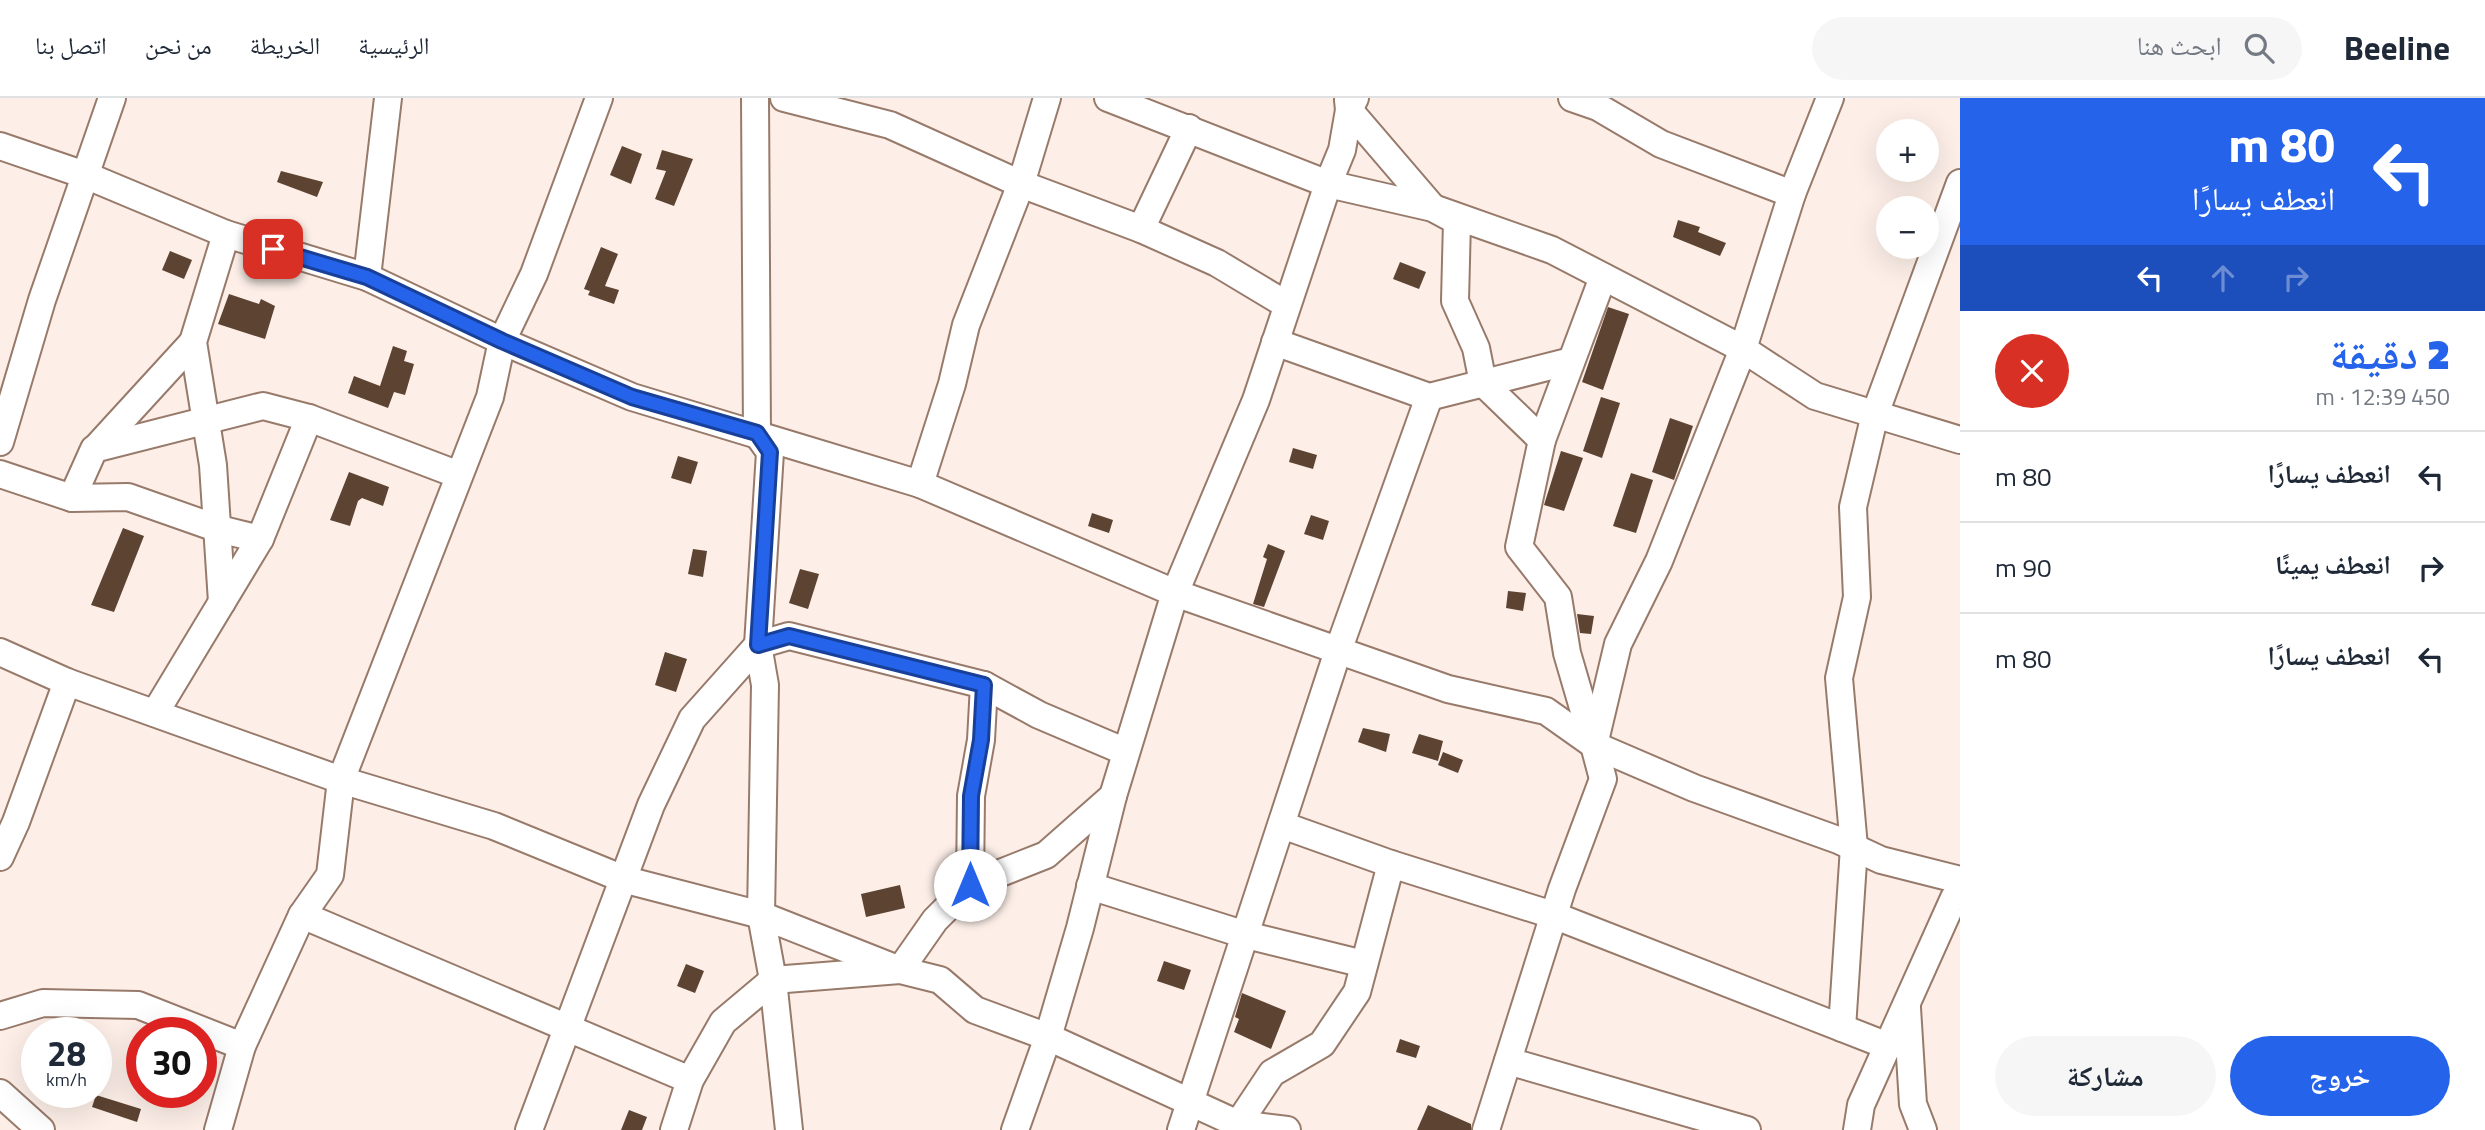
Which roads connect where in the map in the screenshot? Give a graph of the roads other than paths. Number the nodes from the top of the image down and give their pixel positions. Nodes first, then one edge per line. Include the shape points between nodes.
1 (112, 98) edge
2 (388, 98) edge
3 (600, 98) edge
4 (755, 98) edge
5 (784, 98) edge
6 (1047, 98) edge
7 (1572, 98) edge
8 (1830, 98) edge
9 (1115, 99) edge
10 (1351, 102) edge
11 (1189, 128) junction
12 (0, 146) edge
13 (85, 175) junction
14 (1960, 183) edge
15 (1021, 184) junction
16 (1328, 184) junction
17 (1792, 194) junction
18 (1433, 208) junction
19 (1141, 229) junction
20 (226, 234) junction
21 (367, 277) junction
22 (1603, 277) junction
23 (1287, 305) junction
24 (502, 341) junction
25 (193, 342) junction
26 (1275, 342) junction
27 (1743, 349) junction
28 (1571, 361) junction
29 (1483, 383) junction
30 (1429, 397) junction
31 (1875, 414) junction
32 (309, 418) junction
33 (208, 419) junction
34 (757, 433) junction
35 (1542, 440) junction
36 (1960, 440) edge
37 (0, 442) edge
38 (94, 449) junction
39 (0, 474) edge
40 (459, 475) junction
41 (920, 484) junction
42 (72, 498) junction
43 (219, 529) junction
44 (260, 538) junction
45 (1175, 593) junction
46 (222, 602) junction
47 (758, 645) junction
48 (1338, 650) junction
49 (0, 652) edge
50 (68, 682) junction
51 (984, 685) junction
52 (155, 713) junction
53 (1594, 745) junction
54 (1126, 752) junction
55 (341, 780) junction
56 (1113, 796) junction
57 (1282, 825) junction
58 (1854, 847) junction
59 (0, 857) edge
60 (1391, 864) junction
61 (626, 880) junction
62 (1960, 880) edge
63 (970, 885) junction
64 (1090, 886) junction
65 (1960, 896) edge
66 (302, 915) junction
67 (761, 915) junction
68 (1553, 915) junction
69 (1246, 935) junction
70 (1364, 964) junction
71 (900, 970) junction
72 (773, 980) junction
73 (1907, 1004) junction
74 (0, 1016) edge
75 (567, 1028) junction
76 (1842, 1028) junction
77 (1048, 1037) junction
78 (242, 1046) junction
79 (1888, 1046) junction
80 (1508, 1061) junction
81 (690, 1080) junction
82 (0, 1093) edge
83 (1192, 1102) junction
84 (1238, 1124) junction
85 (1272, 1129) edge
86 (41, 1130) edge
87 (218, 1130) edge
88 (529, 1130) edge
89 (674, 1130) edge
90 (789, 1130) edge
91 (1015, 1130) edge
92 (1181, 1130) edge
93 (1486, 1130) edge
94 (1747, 1130) edge
95 (1857, 1130) edge
96 (1923, 1130) edge

1 - 13 street
2 - 21 street
3 - 24 street via 534,274
4 - 34 street
5 - 15 street via 890,125
6 - 15 street
7 - 17 street via 1598,107 1661,144
8 - 17 street
9 - 11 street
10 - 16 street via 1342,150
10 - 18 street
11 - 16 street
11 - 19 street
12 - 13 street
13 - 20 street
13 - 37 street
14 - 31 street
15 - 19 street
15 - 41 street via 966,325
16 - 18 street
16 - 23 street
17 - 27 street
18 - 22 street via 1552,250
18 - 29 street via 1457,221 1455,301 1476,348
19 - 23 street via 1217,263
20 - 21 street
20 - 25 street
21 - 24 street
22 - 27 street
22 - 28 street
23 - 26 street
24 - 34 street via 632,397
24 - 40 street via 490,397
25 - 33 street
25 - 38 street
26 - 30 street
26 - 45 street via 1256,400
27 - 31 street via 1815,396
27 - 53 street via 1659,561 1618,644
28 - 29 street
28 - 35 street
29 - 30 street
29 - 35 street
30 - 48 street
31 - 36 street
31 - 58 street via 1853,507 1857,597 1839,678
32 - 33 street via 263,406
32 - 40 street
32 - 44 street
33 - 38 street
33 - 43 street
34 - 41 street
34 - 47 street via 770,452
35 - 53 street via 1519,547 1558,597 1567,653
38 - 42 street
39 - 42 street
40 - 55 street
41 - 45 street
42 - 43 street via 128,497
43 - 44 street
43 - 46 street
44 - 46 street
45 - 48 street
45 - 54 street
46 - 52 street
47 - 51 street via 789,636
47 - 61 street via 692,719 651,805
47 - 67 street via 765,685
48 - 53 street via 1448,689 1546,711
48 - 57 street
49 - 50 street
50 - 52 street
50 - 59 street
51 - 54 street via 1039,715
51 - 63 street via 971,796
52 - 55 street
53 - 58 street via 1694,788
53 - 68 street via 1603,779
54 - 56 street
55 - 61 street via 494,825
55 - 66 street via 330,875
56 - 63 street via 1046,855
56 - 64 street
57 - 60 street
57 - 69 street
58 - 62 street via 1881,860
58 - 76 street
60 - 68 street
60 - 70 street
61 - 67 street
61 - 75 street
63 - 71 street via 935,920
64 - 69 street
64 - 77 street
65 - 73 street via 1954,898
66 - 75 street
66 - 78 street
67 - 71 street
67 - 72 street
68 - 76 street
68 - 80 street
69 - 70 street
69 - 83 street
70 - 84 street via 1357,992 1322,1044 1272,1073
71 - 72 street
71 - 77 street via 940,980 975,1010
72 - 81 street via 723,1021
72 - 90 street
73 - 79 street
73 - 96 street via 1913,1104
74 - 78 street via 43,1003 138,1006
75 - 81 street
75 - 88 street
76 - 79 street
77 - 83 street
77 - 91 street
78 - 87 street
79 - 95 street via 1861,1105
80 - 93 street
80 - 94 street
81 - 89 street
82 - 86 street
83 - 84 street
83 - 92 street
84 - 85 street

